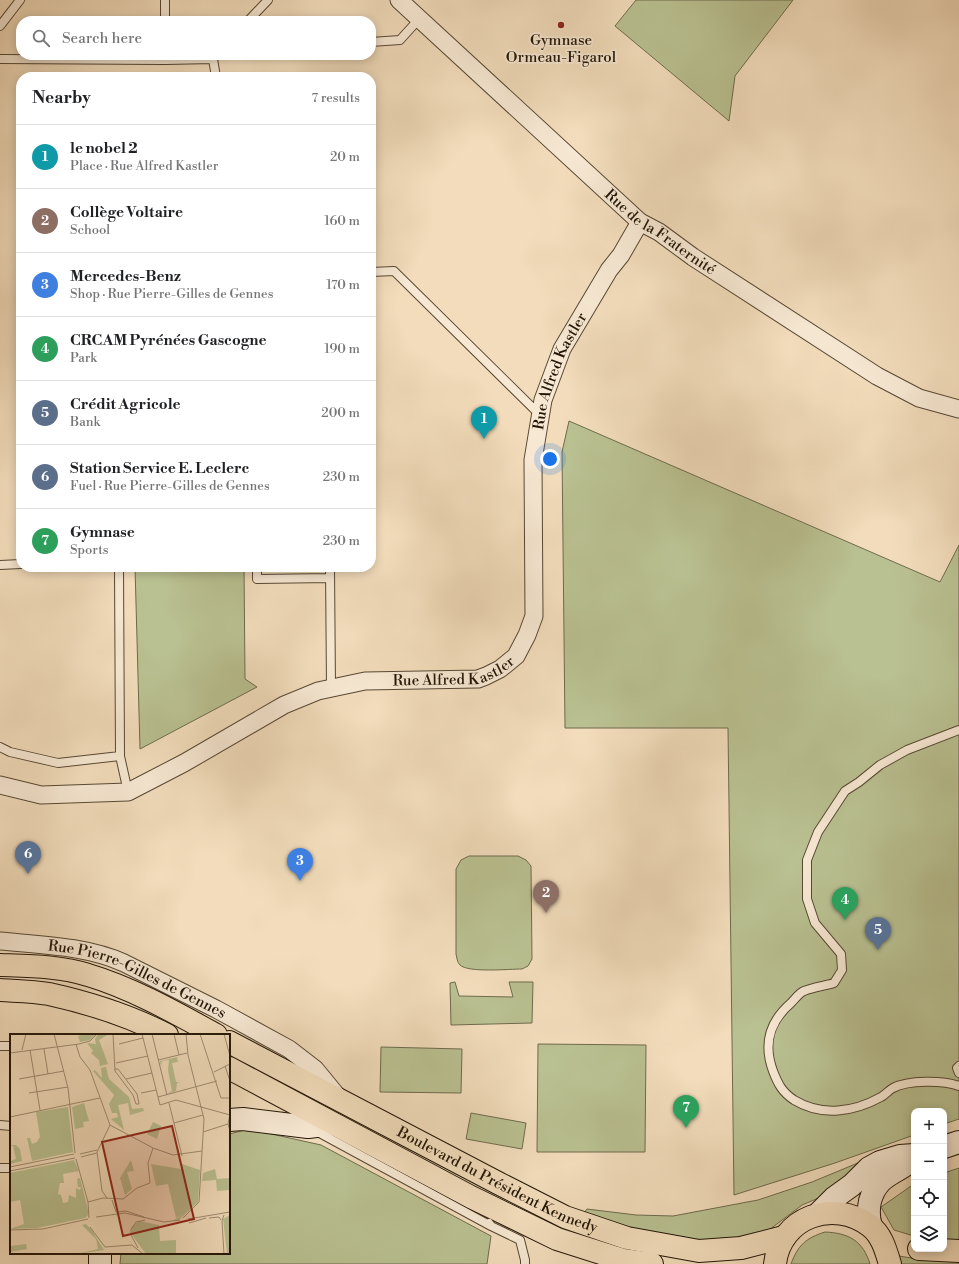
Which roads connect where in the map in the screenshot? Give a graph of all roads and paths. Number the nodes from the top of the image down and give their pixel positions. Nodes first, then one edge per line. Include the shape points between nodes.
1 (20, 0) edge
2 (165, 0) edge
3 (268, 0) edge
4 (399, 0) edge
5 (165, 16) edge
6 (253, 16) edge
7 (419, 19) junction
8 (0, 26) edge
9 (376, 42) edge
10 (0, 58) edge
11 (16, 58) edge
12 (215, 60) edge
13 (216, 72) edge
14 (640, 222) junction
15 (376, 272) edge
16 (959, 409) edge
17 (541, 415) junction
18 (16, 564) edge
19 (0, 565) edge
20 (119, 572) edge
21 (257, 572) edge
22 (330, 572) edge
23 (330, 578) junction
24 (331, 688) junction
25 (959, 730) edge
26 (0, 747) edge
27 (120, 756) junction
28 (0, 785) edge
29 (128, 792) junction
30 (0, 941) edge
31 (0, 966) edge
32 (0, 990) edge
33 (165, 1034) edge
34 (214, 1034) edge
35 (230, 1043) edge
36 (959, 1066) edge
37 (230, 1069) edge
38 (959, 1073) edge
39 (959, 1086) edge
40 (339, 1099) junction
41 (230, 1120) edge
42 (334, 1124) junction
43 (0, 1125) edge
44 (10, 1126) edge
45 (308, 1127) junction
46 (959, 1142) edge
47 (947, 1146) edge
48 (911, 1155) edge
49 (911, 1161) edge
50 (471, 1197) junction
51 (818, 1214) junction
52 (491, 1226) junction
53 (876, 1233) junction
54 (784, 1237) junction
55 (911, 1247) edge
56 (947, 1250) edge
57 (959, 1251) edge
58 (525, 1264) edge
59 (652, 1264) edge
60 (775, 1264) edge
61 (890, 1264) edge

1 - 8 lane
2 - 5 lane
3 - 6 lane
4 - 7 street, Rue de la Fraternité
7 - 9 lane via 400,40
7 - 14 street, Rue de la Fraternité
10 - 11 lane
12 - 13 lane
14 - 16 street, Rue de la Fraternité via 660,232 693,257 877,376 919,398
14 - 17 street, Rue Alfred Kastler via 562,349 543,400
15 - 17 lane via 394,271
17 - 24 street, Rue Alfred Kastler via 533,460 534,616 528,635 516,656 500,669 478,678 365,681
18 - 19 lane
20 - 27 lane
21 - 23 lane via 257,578
22 - 23 lane
23 - 24 lane
24 - 29 street, Rue Alfred Kastler via 284,705 184,764
25 - 39 lane via 907,750 880,765 845,791 818,832 807,860 807,899 815,923 841,954 842,970 834,983 804,991 781,1012 771,1029 768,1043 769,1058 780,1087 794,1100 816,1109 837,1112 864,1106 893,1088 908,1084 924,1082
26 - 27 lane via 10,752 58,763
27 - 29 lane
28 - 29 street, Rue Alfred Kastler via 41,795
30 - 40 street, Rue Pierre-Gilles de Gennes via 109,956 216,1009 289,1049 315,1069
31 - 34 main road via 61,969 87,974 171,1011
32 - 33 main road via 48,994 96,1006
35 - 40 main road, Boulevard du Président Kennedy
36 - 38 lane
37 - 42 main road, Boulevard du Président Kennedy
40 - 54 main road, Boulevard du Président Kennedy via 565,1216 627,1238 699,1251 741,1248
41 - 45 street via 243,1119
42 - 45 street
42 - 50 main road, Boulevard du Président Kennedy
43 - 44 lane
45 - 52 lane
46 - 47 street
48 - 51 street via 880,1162 869,1168
49 - 53 street via 879,1182 872,1195 868,1218
50 - 52 lane
50 - 59 main road, Boulevard du Président Kennedy via 557,1239 624,1260
51 - 53 main road via 850,1215
51 - 54 main road via 797,1224
52 - 58 lane via 520,1240
53 - 55 main road
53 - 61 main road
54 - 60 main road via 776,1254
56 - 57 main road

